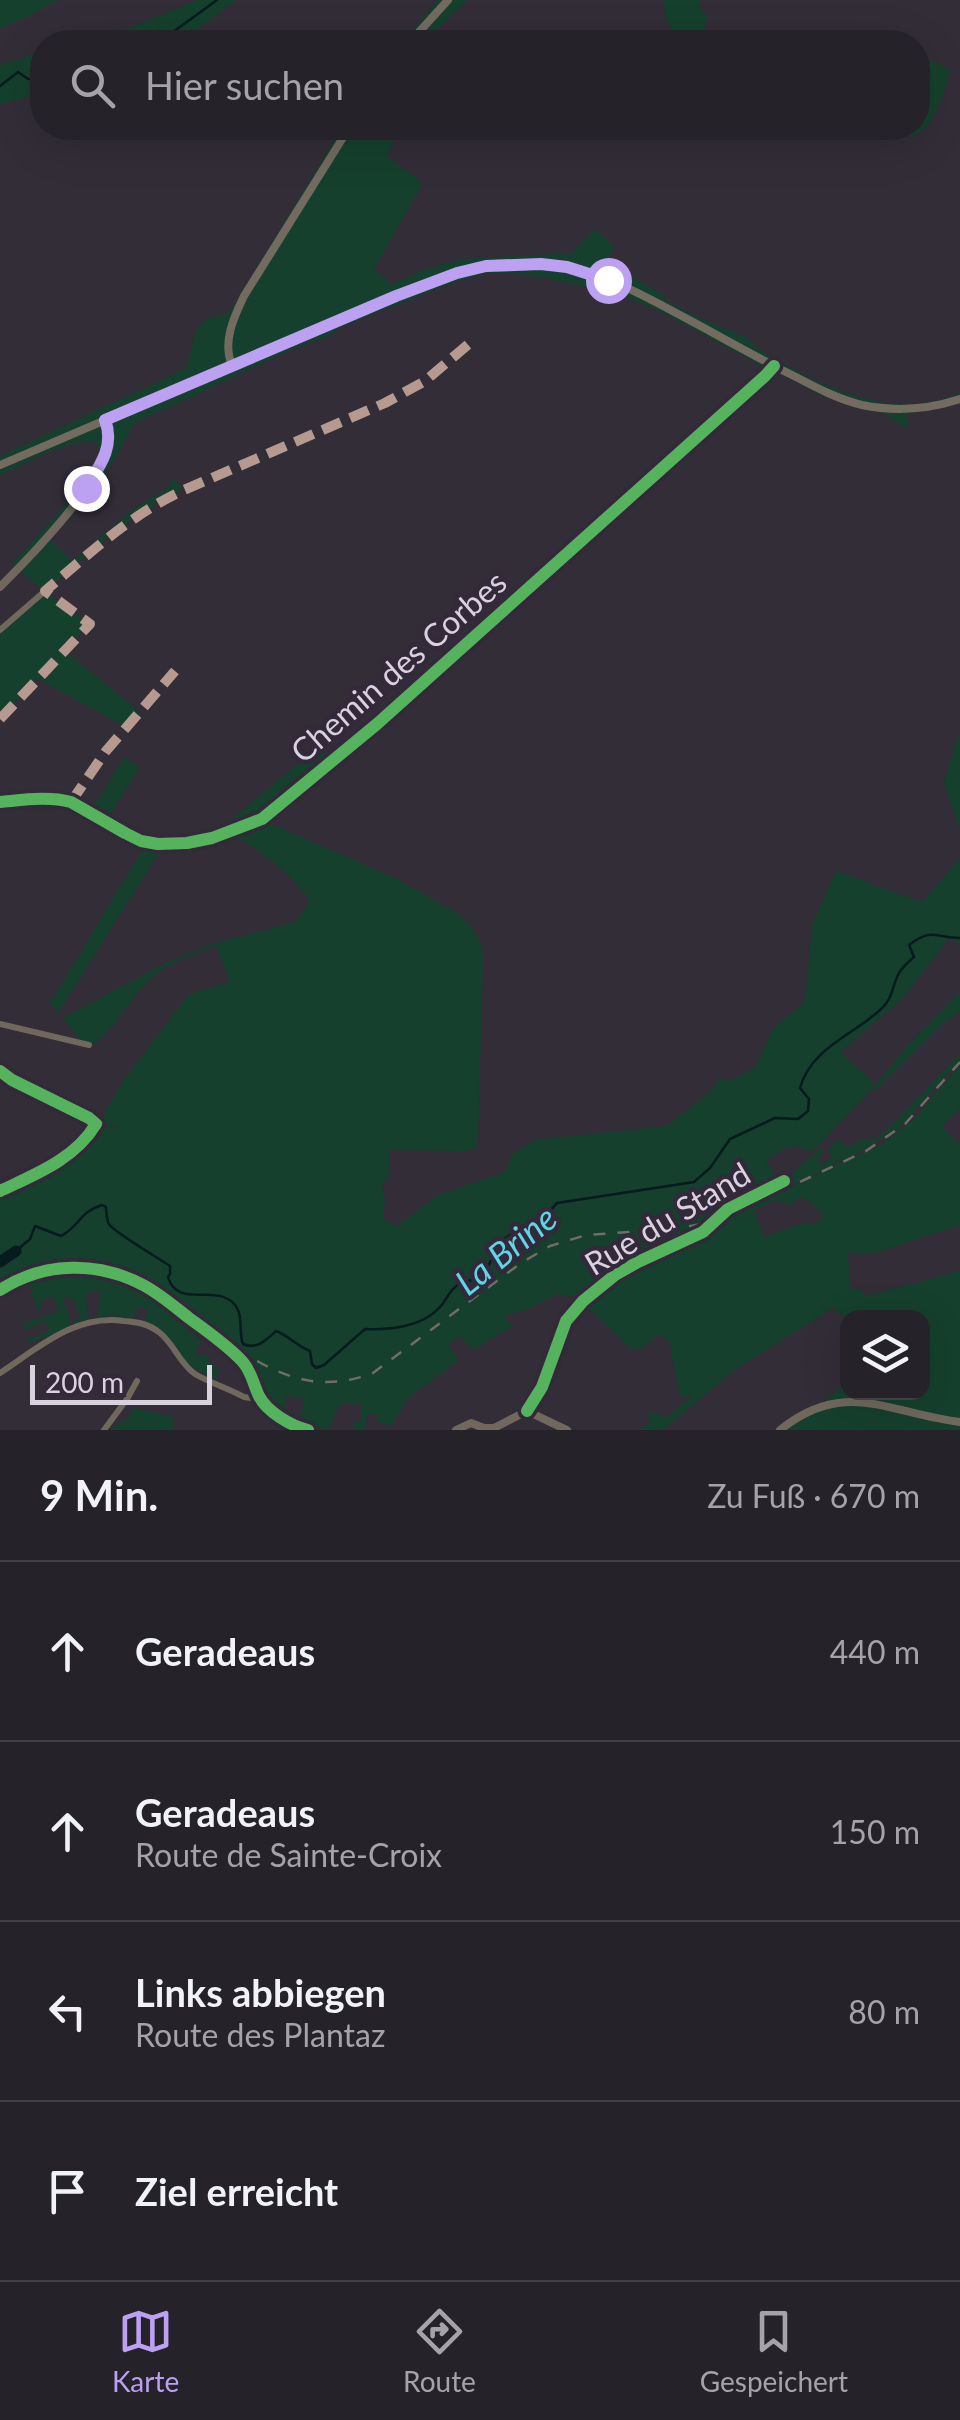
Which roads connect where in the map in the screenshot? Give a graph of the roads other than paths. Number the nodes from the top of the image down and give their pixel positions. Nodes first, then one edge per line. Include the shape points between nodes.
1 (448, 0) edge
2 (421, 30) edge
3 (342, 140) edge
4 (232, 365) junction
5 (774, 366) junction
6 (960, 398) edge
7 (105, 420) junction
8 (0, 465) edge
9 (0, 587) edge
10 (45, 591) dead end
11 (0, 630) edge
12 (0, 802) edge
13 (0, 1024) edge
14 (89, 1045) dead end
15 (0, 1071) edge
16 (784, 1181) dead end
17 (0, 1191) edge
18 (0, 1290) edge
19 (0, 1373) edge
20 (136, 1381) dead end
21 (259, 1396) junction
22 (527, 1411) junction
23 (960, 1422) edge
24 (484, 1429) edge
25 (104, 1430) edge
26 (308, 1430) edge
27 (456, 1430) edge
28 (568, 1430) edge
29 (780, 1430) edge

1 - 2 main road
3 - 4 main road via 244,296 233,319
4 - 5 main road via 442,278 486,266 541,264 628,288
4 - 7 main road
5 - 6 main road via 860,404 909,408
5 - 12 street, Chemin des Corbes via 262,820 212,838 158,844 70,802
7 - 8 main road
7 - 9 street via 110,440 99,467
10 - 11 street
13 - 14 street
15 - 17 street via 96,1124 68,1156
16 - 22 street, Rue du Stand via 583,1300 566,1321
18 - 21 street via 62,1268 120,1274 229,1349 249,1370
19 - 21 street via 70,1328 111,1319 144,1323 196,1374 244,1397
20 - 25 street
21 - 26 street
22 - 24 street
22 - 28 street
23 - 29 street via 840,1402 817,1407
24 - 27 street via 471,1423

